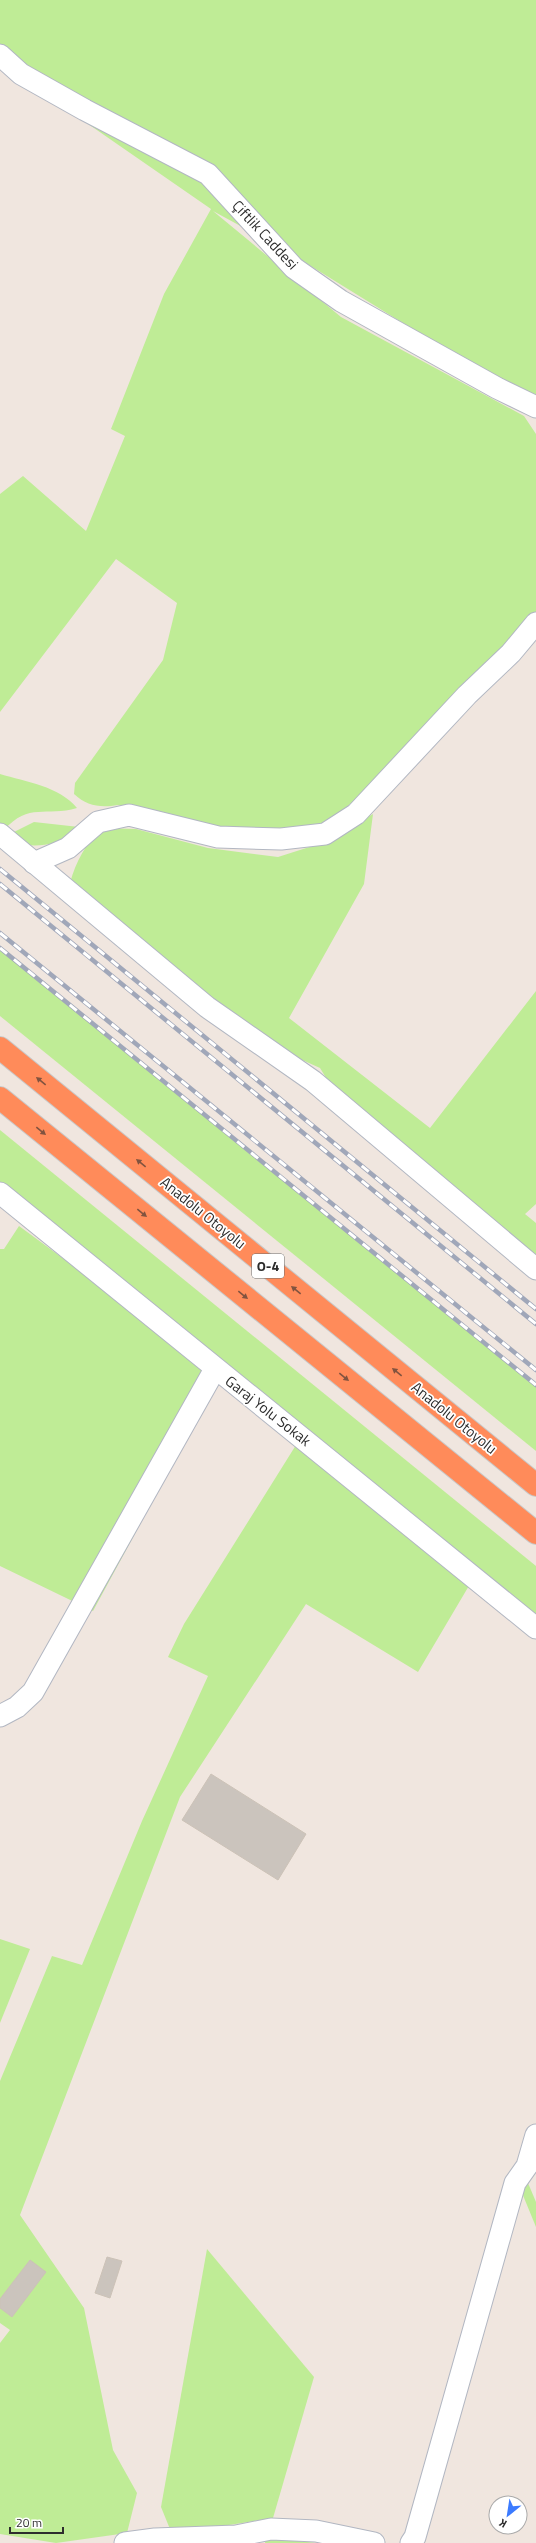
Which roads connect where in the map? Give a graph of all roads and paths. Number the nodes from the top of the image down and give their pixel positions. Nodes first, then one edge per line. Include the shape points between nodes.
1 (0, 55) edge
2 (536, 407) edge
3 (536, 624) edge
4 (0, 834) edge
5 (34, 863) junction
6 (0, 1048) edge
7 (0, 1098) edge
8 (0, 1193) edge
9 (536, 1269) edge
10 (215, 1369) junction
11 (536, 1485) edge
12 (536, 1533) edge
13 (536, 1628) edge
14 (0, 1716) edge
15 (536, 2135) edge
16 (125, 2543) edge
17 (374, 2543) edge
18 (412, 2543) edge

1 - 2 street, Çiftlik Caddesi via 21,74 59,96 208,174 294,268 341,301
3 - 5 street via 356,814 325,834 281,839 218,837 129,816 98,822 68,848
4 - 5 street
5 - 9 street via 207,1008 313,1081
11 -> 6 highway, Anadolu Otoyolu / O-4
7 -> 12 highway, O-4
8 - 10 street, Garaj Yolu Sokak
10 - 13 street, Garaj Yolu Sokak
10 - 14 street via 33,1692 17,1707
15 - 18 street via 527,2166 515,2183
16 - 17 street via 155,2539 236,2536 271,2529 316,2531

